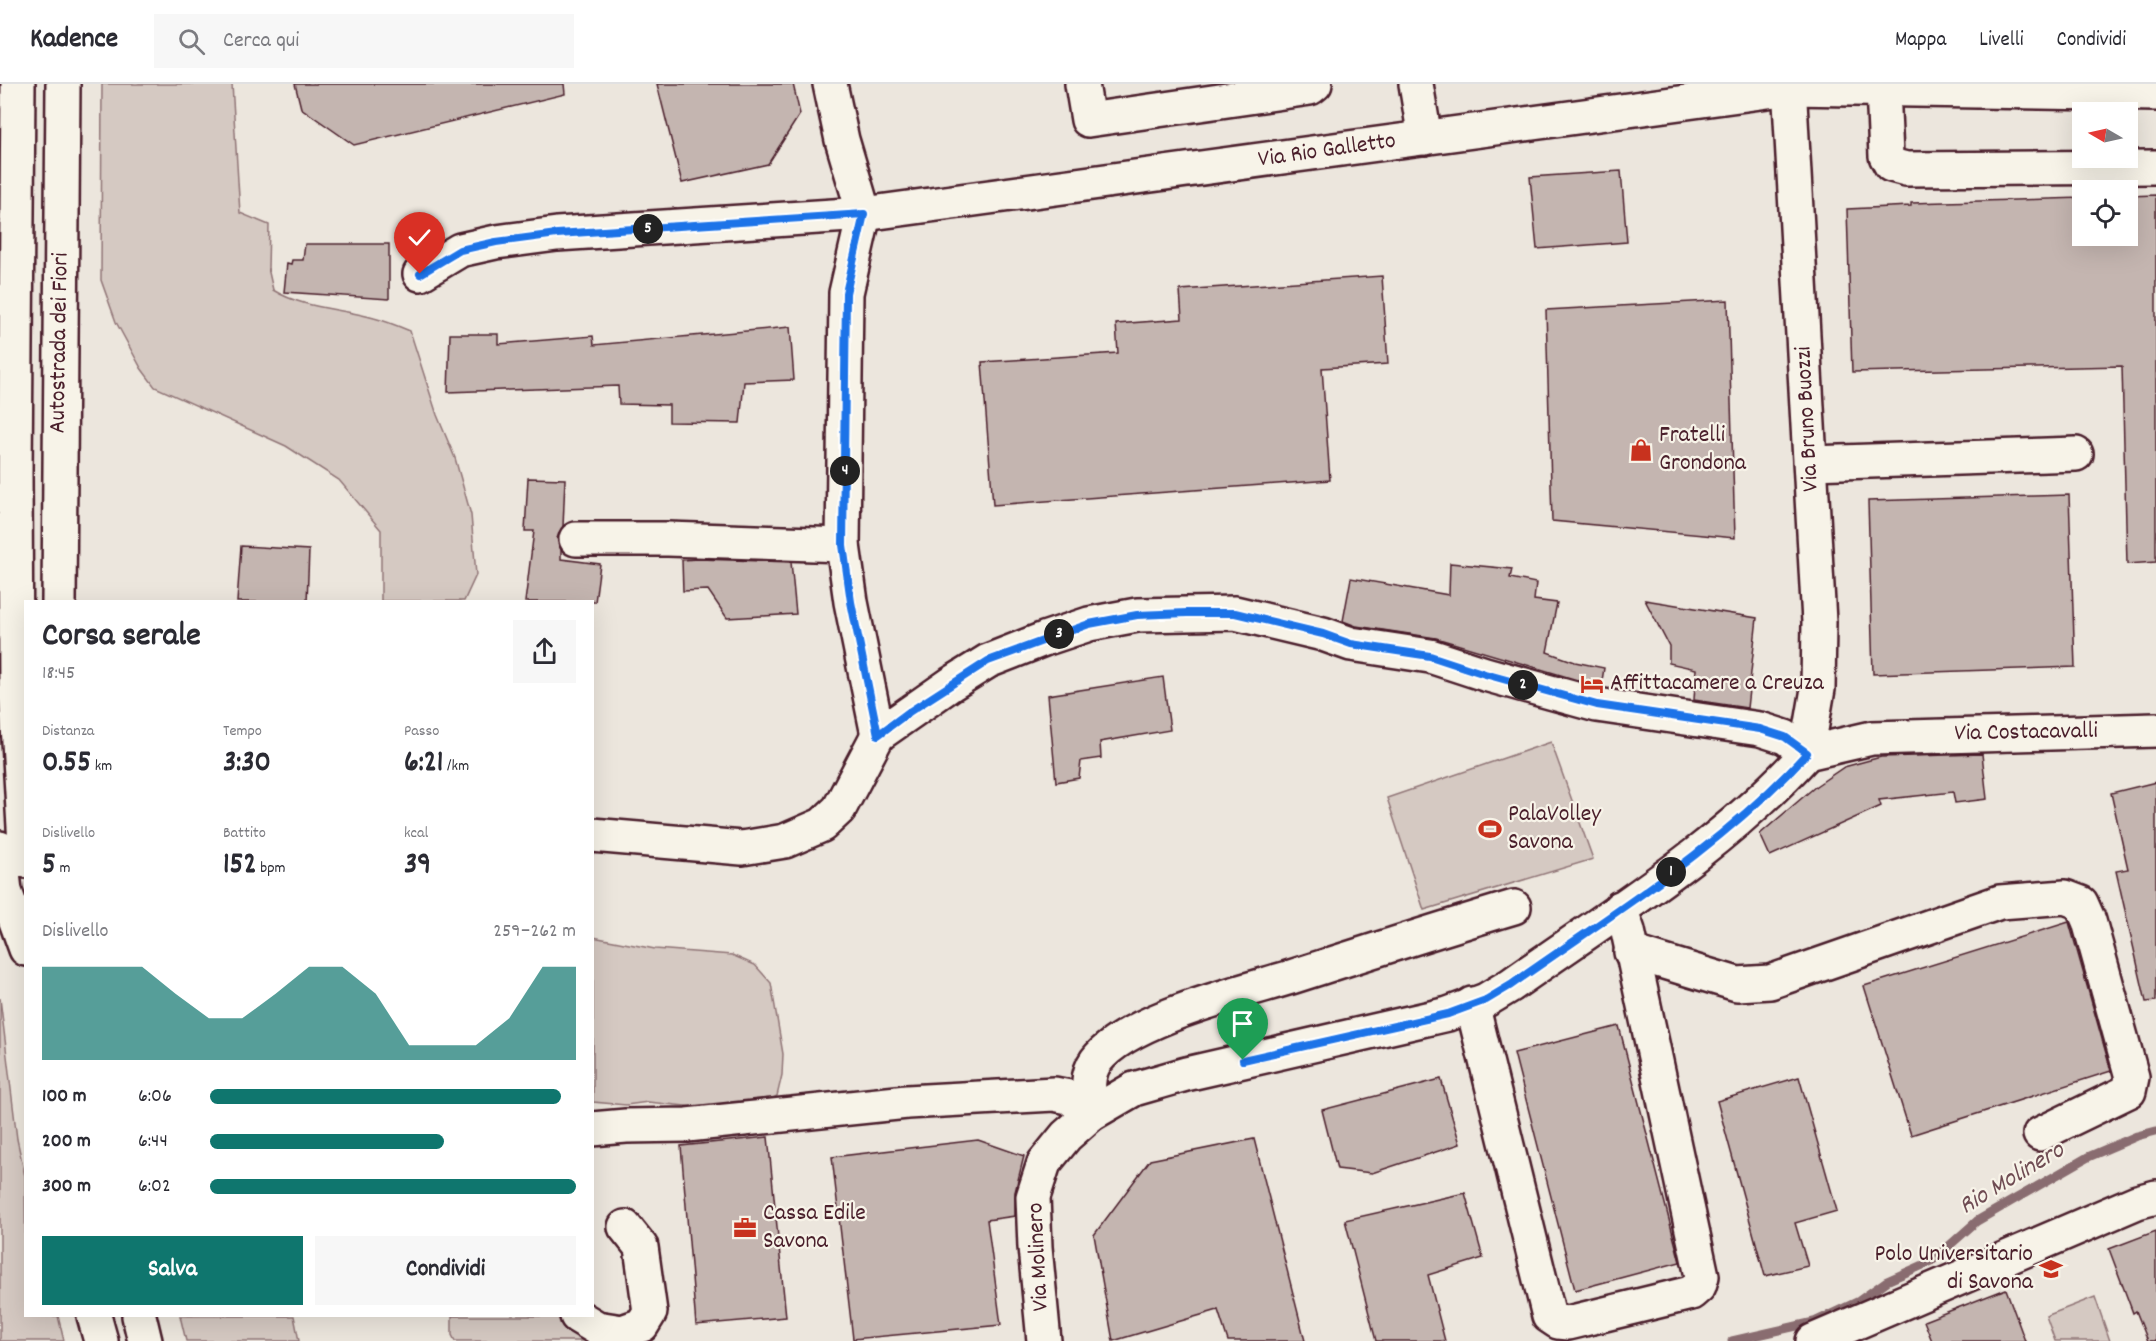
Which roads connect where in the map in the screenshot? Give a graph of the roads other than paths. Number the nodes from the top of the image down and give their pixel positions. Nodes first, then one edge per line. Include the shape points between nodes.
1 (18, 84) edge
2 (63, 84) edge
3 (830, 84) edge
4 (1082, 84) edge
5 (1315, 84) edge
6 (1416, 84) edge
7 (1789, 85) edge
8 (1883, 88) junction
9 (2156, 94) edge
10 (1425, 138) junction
11 (17, 158) junction
12 (2156, 167) edge
13 (864, 214) junction
14 (0, 227) edge
15 (420, 274) dead end
16 (2076, 454) dead end
17 (1811, 464) junction
18 (576, 539) dead end
19 (843, 545) junction
20 (59, 600) edge
21 (2156, 730) edge
22 (878, 735) junction
23 (1807, 753) junction
24 (24, 824) edge
25 (594, 835) edge
26 (0, 848) edge
27 (1514, 907) dead end
28 (1620, 908) junction
29 (24, 943) edge
30 (1631, 952) junction
31 (1472, 1004) junction
32 (1090, 1114) junction
33 (594, 1129) edge
34 (2040, 1134) dead end
35 (2156, 1197) edge
36 (625, 1227) dead end
37 (94, 1317) edge
38 (140, 1317) edge
39 (580, 1317) edge
40 (101, 1341) edge
41 (146, 1341) edge
42 (1044, 1341) edge
43 (1813, 1341) edge

1 - 11 main road, Autostrada dei Fiori
2 - 20 main road, Autostrada dei Fiori
3 - 13 main road
4 - 5 main road via 1088,120 1310,88
6 - 10 main road
7 - 8 main road, Via Rio Galletto
7 - 10 main road, Via Rio Galletto
7 - 17 main road, Via Bruno Buozzi
8 - 9 main road, Via Rio Galletto
8 - 12 main road via 1886,156 1891,165 1906,169
10 - 13 main road, Via Rio Galletto
11 - 14 main road
11 - 24 main road, Autostrada dei Fiori via 16,678
13 - 15 main road, Via Rio Galletto via 557,234 496,242 460,250
13 - 19 main road via 846,293
16 - 17 main road
17 - 23 main road, Via Bruno Buozzi via 1819,622 1818,678
18 - 19 main road
19 - 22 main road
21 - 23 main road, Via Costacavalli via 1872,738
22 - 23 main road via 988,661 1044,639 1089,624 1137,615 1235,613 1351,644 1430,656 1597,705 1760,729 1785,737
22 - 25 main road via 839,809 822,825 785,841 742,848
23 - 28 main road, Via Molinero via 1748,811
26 - 29 main road via 5,891
27 - 32 main road via 1206,1002 1151,1024 1113,1044 1095,1062 1088,1081
28 - 30 main road
28 - 31 main road, Via Molinero via 1511,985
30 - 31 main road via 1702,1276 1699,1286 1690,1293 1568,1323 1549,1316
30 - 34 main road via 1737,984 1770,982 2000,902 2065,897 2081,903 2132,1077 2129,1090
31 - 32 main road, Via Molinero via 1448,1014 1186,1074 1134,1089
32 - 33 main road via 1069,1097 1054,1094 907,1102 687,1125
32 - 42 main road, Via Molinero via 1044,1163 1034,1197
35 - 43 main road
36 - 39 main road via 641,1246 650,1312 642,1325 622,1332 597,1328
37 - 40 main road
38 - 41 main road

